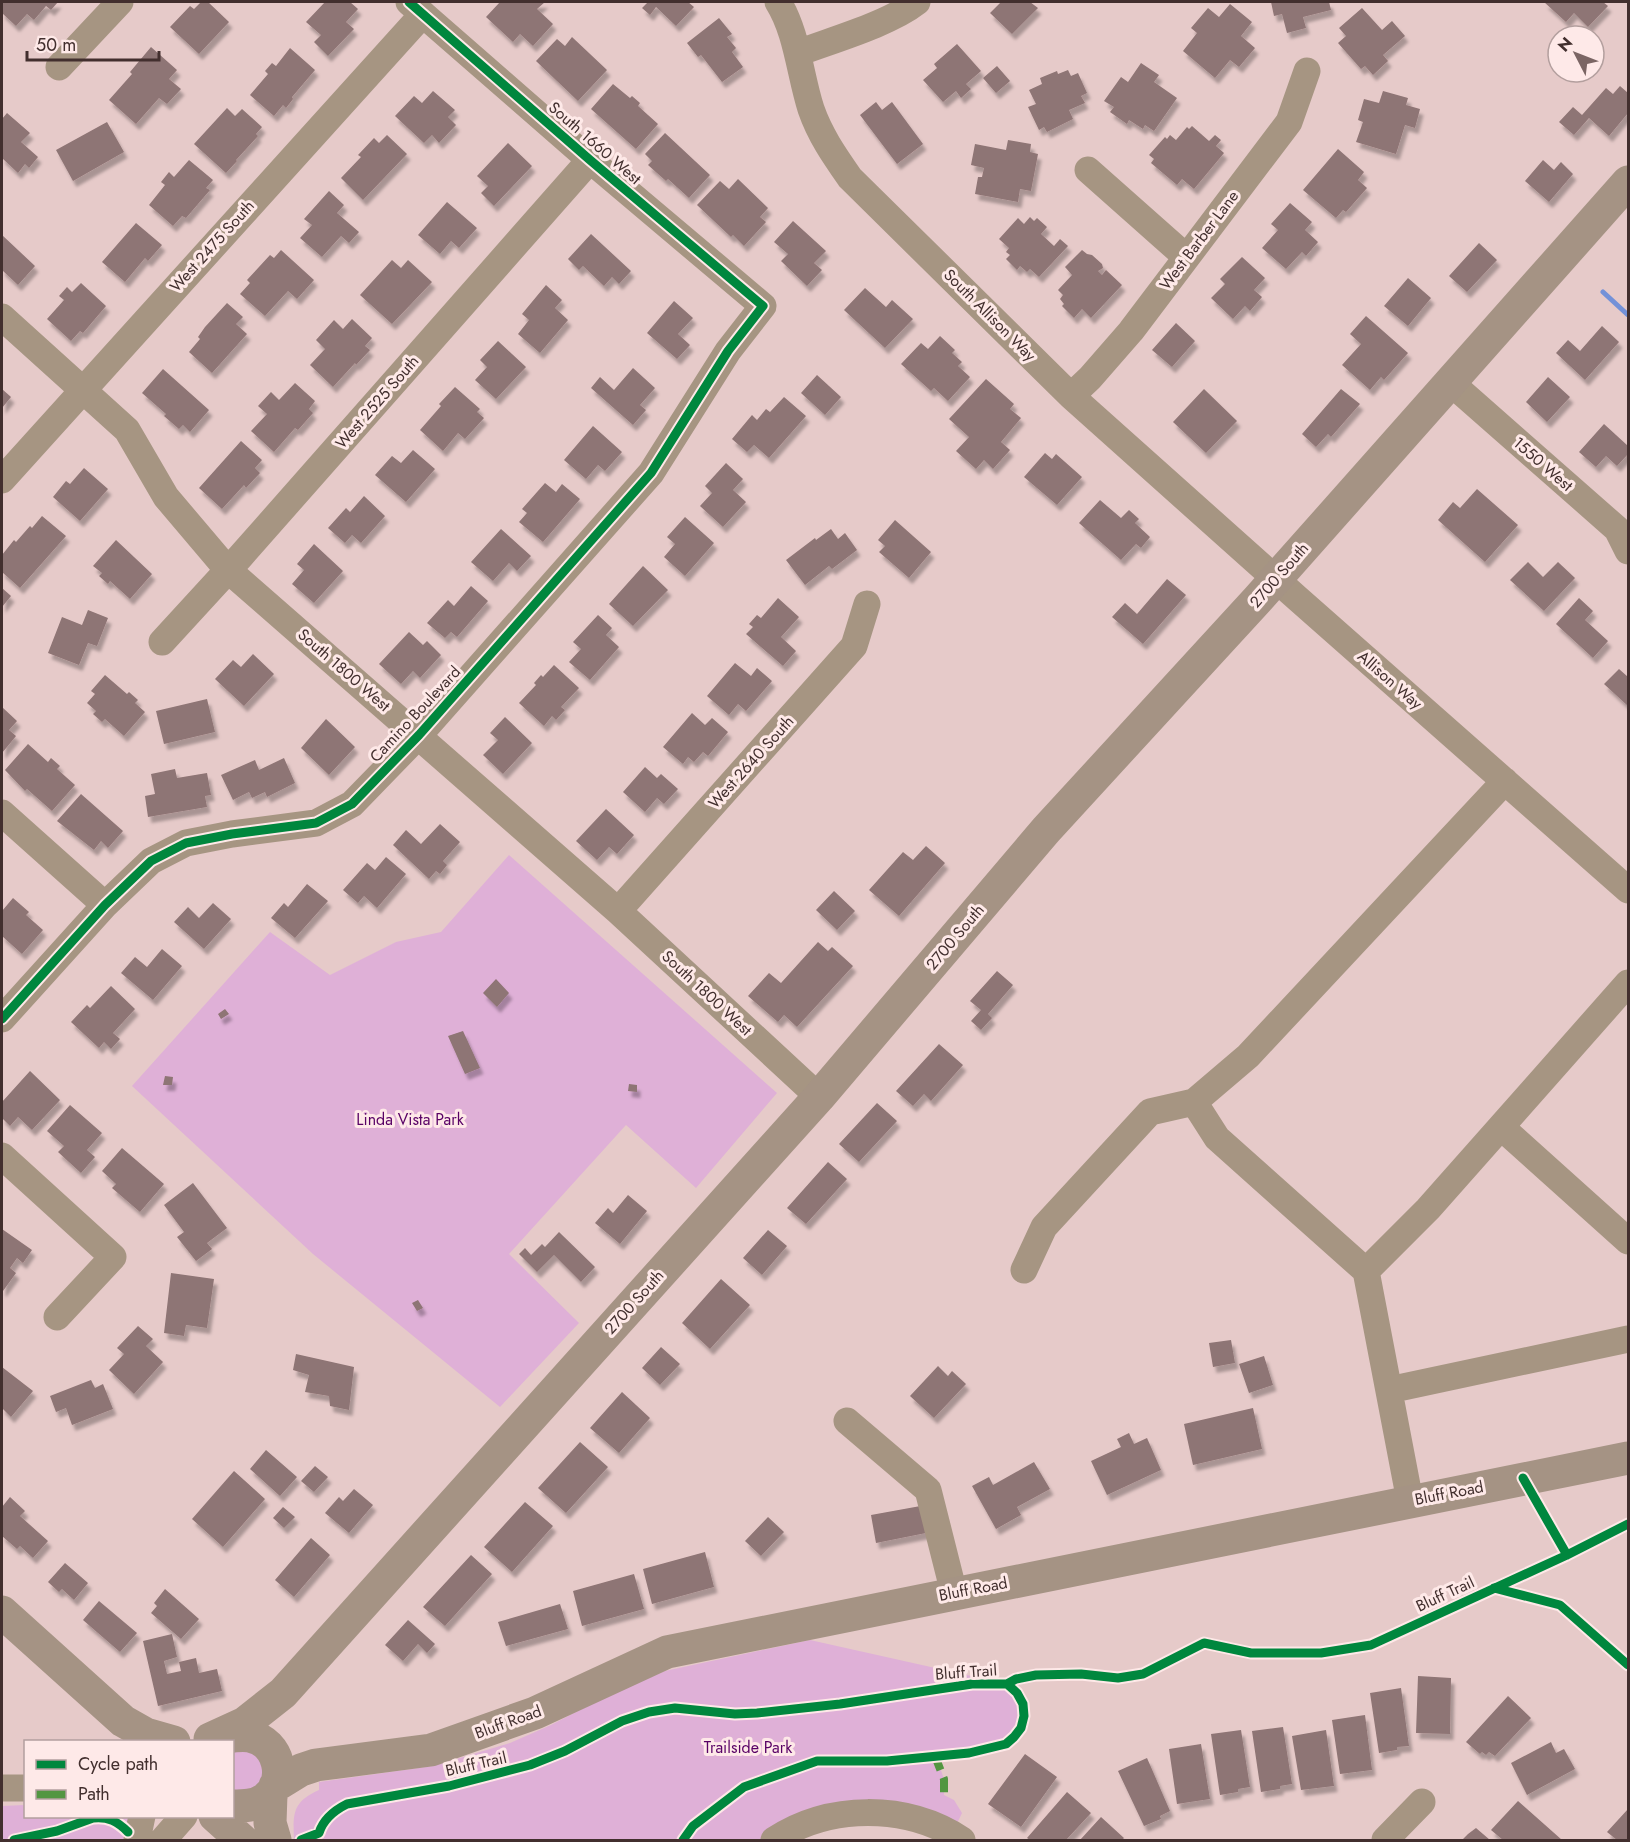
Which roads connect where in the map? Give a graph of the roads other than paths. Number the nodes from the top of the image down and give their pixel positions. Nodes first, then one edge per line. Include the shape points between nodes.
1 (120, 2) edge
2 (778, 2) edge
3 (916, 2) edge
4 (416, 8) edge
5 (798, 53) junction
6 (59, 67) dead end
7 (1307, 71) dead end
8 (590, 160) junction
9 (1088, 170) dead end
10 (1629, 182) edge
11 (1185, 256) junction
12 (763, 306) joint
13 (2, 317) edge
14 (1451, 383) junction
15 (83, 388) junction
16 (1071, 396) junction
17 (2, 480) edge
18 (1625, 534) edge
19 (228, 569) junction
20 (1275, 578) junction
21 (867, 604) dead end
22 (162, 642) dead end
23 (419, 735) junction
24 (1505, 781) junction
25 (2, 813) edge
26 (1629, 890) edge
27 (105, 905) junction
28 (618, 911) junction
29 (1629, 983) edge
30 (2, 1019) edge
31 (819, 1097) junction
32 (1194, 1102) junction
33 (1501, 1127) junction
34 (2, 1156) edge
35 (1629, 1242) edge
36 (1024, 1270) dead end
37 (1366, 1272) junction
38 (57, 1317) dead end
39 (1629, 1339) edge
40 (1389, 1390) junction
41 (847, 1421) dead end
42 (1629, 1458) edge
43 (1410, 1500) junction
44 (954, 1593) junction
45 (2, 1612) edge
46 (283, 1693) junction
47 (127, 1731) edge
48 (167, 1740) edge
49 (195, 1740) edge
50 (270, 1748) junction
51 (331, 1762) junction
52 (2, 1788) edge
53 (24, 1788) edge
54 (273, 1790) junction
55 (1422, 1802) dead end
56 (234, 1806) edge
57 (142, 1818) edge
58 (182, 1818) edge
59 (217, 1818) edge
60 (136, 1840) edge
61 (162, 1840) edge
62 (242, 1840) edge
63 (275, 1840) edge
64 (774, 1840) edge
65 (962, 1840) edge
66 (1385, 1840) edge

1 - 6 street
2 - 5 street, South Allison Way
3 - 5 street via 854,33
4 - 8 street, South 1660 West
4 - 15 street, West 2475 South
5 - 16 street, South Allison Way via 824,141 850,177
7 - 11 street, West Barber Lane via 1289,122
8 - 12 street, South 1660 West
8 - 19 street, West 2525 South
9 - 11 street
10 - 14 main road, 2700 South
11 - 16 street, West Barber Lane via 1131,331
12 - 23 street, Camino Boulevard via 728,351 651,473
13 - 15 street, South 1800 West
14 - 18 street, 1550 West
14 - 20 main road, 2700 South
15 - 17 street, West 2475 South
15 - 19 street, South 1800 West via 127,430 166,497
16 - 20 street, South Allison Way
19 - 22 street, West 2525 South
19 - 23 street, South 1800 West
20 - 24 street, Allison Way
20 - 31 main road, 2700 South via 1046,830
21 - 28 street, West 2640 South via 854,646
23 - 27 street, Camino Boulevard via 352,804 316,823 186,843 151,861
23 - 28 street, South 1800 West
24 - 26 street, Allison Way
24 - 32 street via 1248,1056
25 - 27 street
27 - 30 street, Camino Boulevard
28 - 31 street, South 1800 West
29 - 33 street
31 - 46 main road, 2700 South
32 - 36 street via 1150,1112 1044,1227
32 - 37 street via 1217,1138
33 - 35 street
33 - 37 street
34 - 38 street via 113,1257
37 - 40 street
39 - 40 street
40 - 43 street
41 - 44 street via 928,1490
42 - 43 main road, Bluff Road
43 - 44 main road, Bluff Road
44 - 51 main road, Bluff Road via 666,1652 535,1713 431,1750
45 - 47 main road
46 - 49 main road, 2700 South via 245,1723
46 - 50 main road, 2700 South via 272,1714
47 - 48 main road
49 - 50 main road, Bluff Road via 250,1736
50 - 51 main road, Bluff Road via 304,1761
50 - 54 main road, 2700 South via 279,1769
51 - 54 main road, Bluff Road via 301,1770
52 - 53 street
54 - 56 main road, Bluff Road via 256,1803
54 - 63 main road, 2700 South via 270,1823
55 - 66 street
57 - 60 street
58 - 61 street
59 - 62 main road
64 - 65 street via 830,1816 877,1812 933,1825

